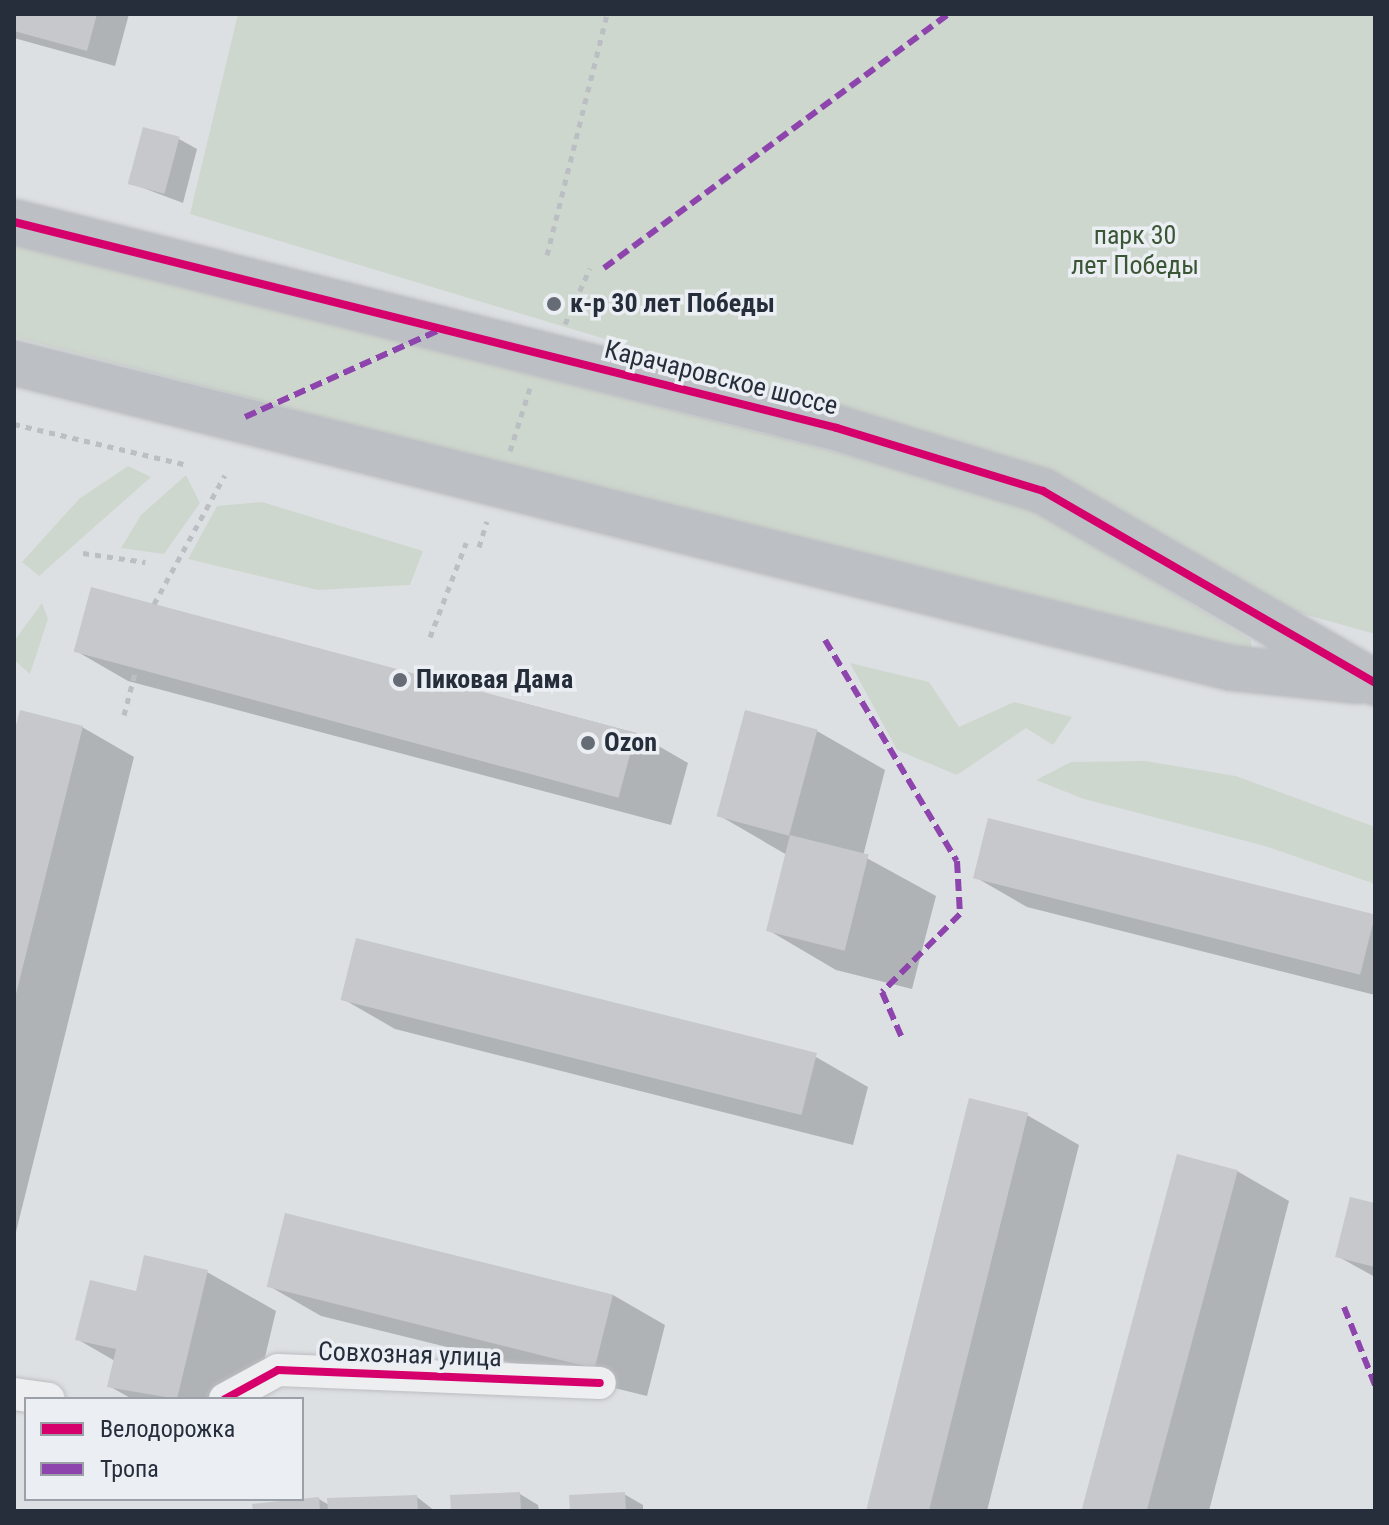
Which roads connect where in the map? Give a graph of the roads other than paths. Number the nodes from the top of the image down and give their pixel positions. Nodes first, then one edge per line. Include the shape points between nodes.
1 (14, 222) edge
2 (14, 363) edge
3 (600, 1383) dead end
4 (14, 1394) edge
5 (35, 1397) edge
6 (229, 1397) edge

1 - 2 street, Карачаровское шоссе via 837,428 1043,491 1375,683 1231,668
3 - 6 street, Совхозная улица via 278,1370
4 - 5 street

